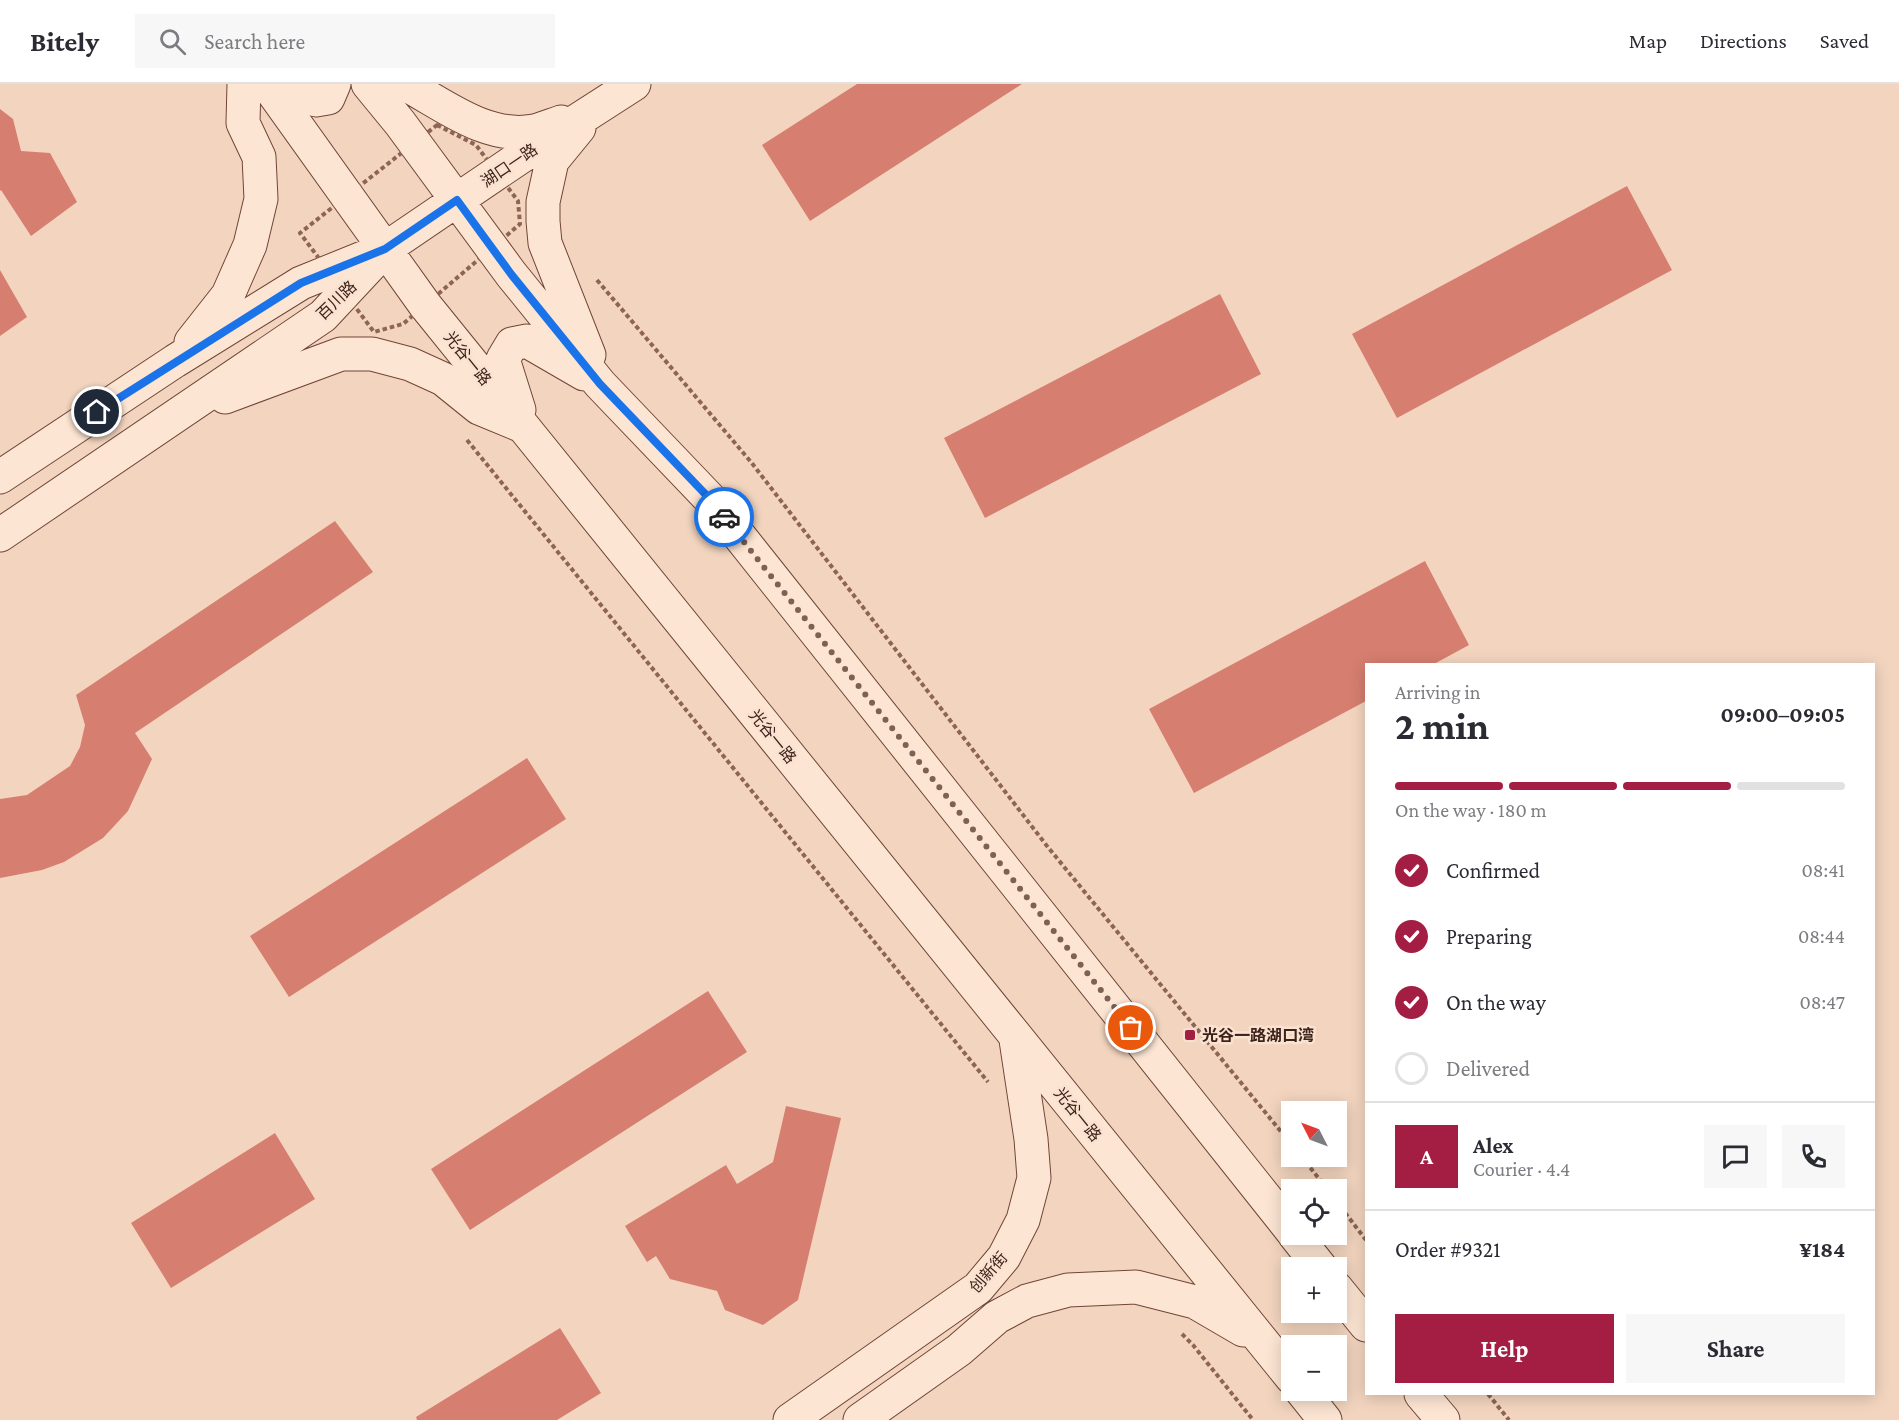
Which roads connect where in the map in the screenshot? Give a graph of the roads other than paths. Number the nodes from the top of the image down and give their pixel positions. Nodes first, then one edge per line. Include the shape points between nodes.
1 (244, 84) edge
2 (267, 84) edge
3 (289, 84) edge
4 (334, 84) edge
5 (368, 84) edge
6 (405, 84) edge
7 (634, 84) edge
8 (591, 113) junction
9 (457, 200) junction
10 (385, 249) junction
11 (175, 361) junction
12 (600, 384) junction
13 (176, 416) junction
14 (524, 426) junction
15 (0, 477) edge
16 (0, 536) edge
17 (1016, 1038) junction
18 (1281, 1217) edge
19 (1303, 1245) edge
20 (1312, 1257) edge
21 (1347, 1302) edge
22 (1365, 1324) edge
23 (1263, 1342) junction
24 (1281, 1364) edge
25 (1422, 1395) edge
26 (1310, 1401) edge
27 (790, 1420) edge
28 (860, 1420) edge
29 (1325, 1420) edge
30 (1443, 1420) edge

1 - 11 main road via 243,123 259,158 261,200 254,232 228,295
2 - 10 main road, 光谷一路
3 - 4 main road via 316,100 328,98
5 - 9 main road
6 - 8 main road via 469,120 497,130 533,131
7 - 8 main road, 湖口一路
8 - 9 main road, 湖口一路
8 - 12 main road via 552,161 543,221 545,243
9 - 10 main road, 湖口一路
9 - 12 main road
10 - 11 main road, 百川路 via 301,283
10 - 13 main road, 百川路 via 323,315
10 - 14 main road, 光谷一路 via 425,305
11 - 15 main road, 百川路
12 - 14 main road via 527,341 512,344 503,359
12 - 18 main road via 710,499
13 - 14 main road via 341,354 372,354 410,364 443,379 479,408
13 - 16 main road, 百川路
14 - 17 main road, 光谷一路
17 - 23 main road, 光谷一路
17 - 27 main road, 创新街 via 1034,1178 1023,1220 1004,1257 978,1288
19 - 20 main road
21 - 22 main road
23 - 24 main road, 光谷一路
23 - 28 main road via 1196,1302 1136,1287 1068,1290 1027,1301 997,1317 959,1350
25 - 30 main road
26 - 29 main road

